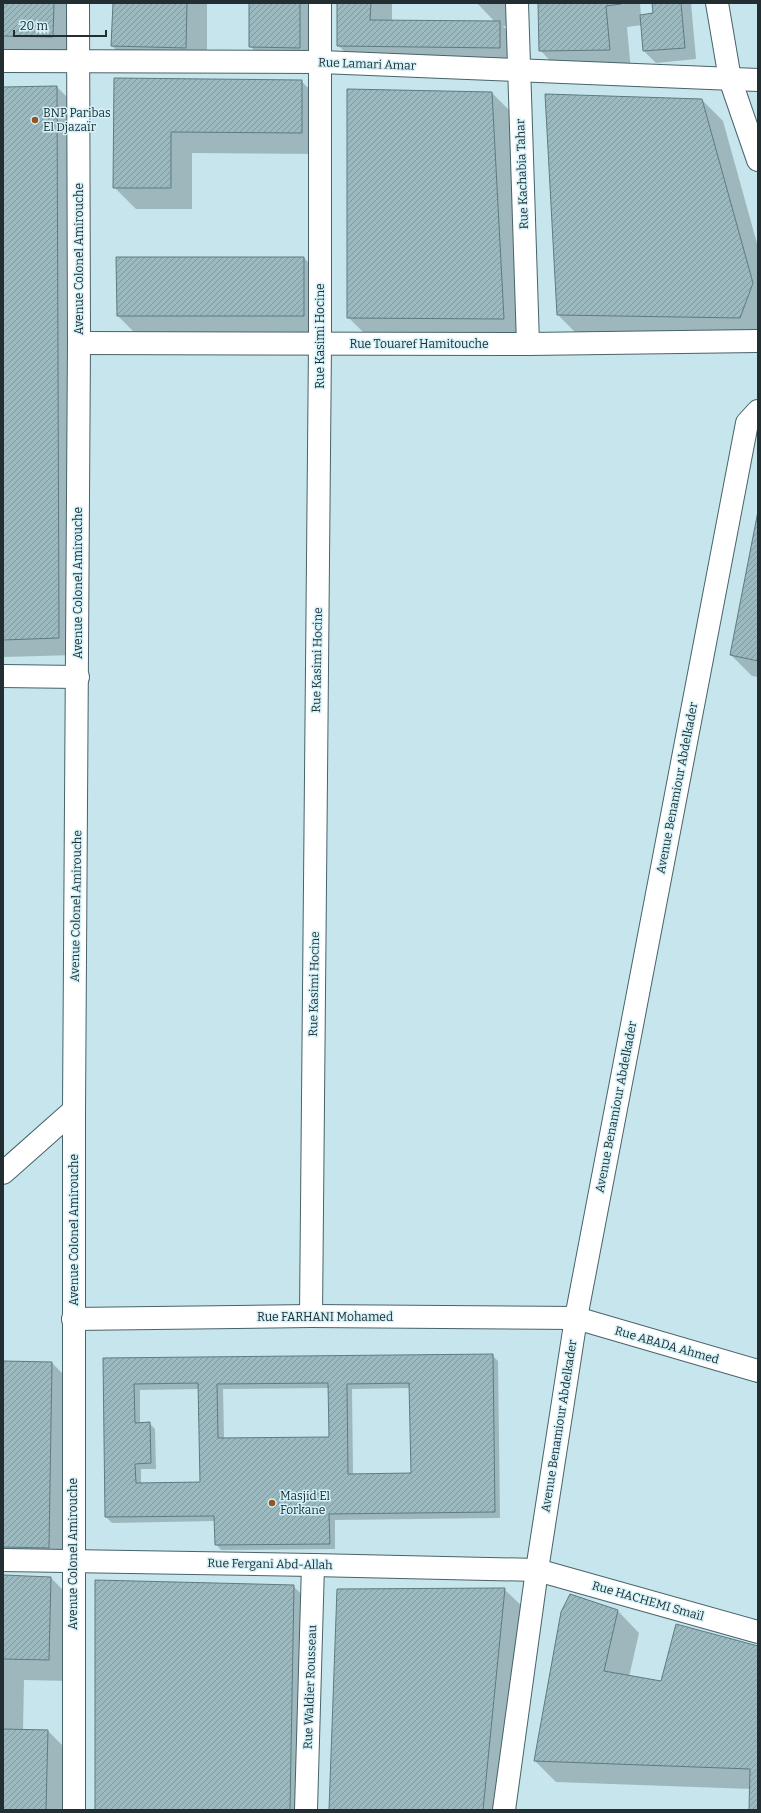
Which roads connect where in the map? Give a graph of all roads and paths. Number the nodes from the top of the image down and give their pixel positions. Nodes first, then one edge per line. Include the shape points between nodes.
1 (78, 3) edge
2 (320, 3) edge
3 (516, 3) edge
4 (717, 3) edge
5 (78, 60) junction
6 (3, 61) edge
7 (321, 62) junction
8 (519, 69) junction
9 (730, 79) junction
10 (758, 80) edge
11 (758, 160) edge
12 (758, 341) edge
13 (79, 343) junction
14 (320, 344) junction
15 (528, 344) junction
16 (758, 411) edge
17 (3, 676) edge
18 (78, 677) junction
19 (74, 1110) junction
20 (3, 1173) edge
21 (311, 1316) junction
22 (576, 1318) junction
23 (73, 1319) junction
24 (758, 1371) edge
25 (3, 1560) edge
26 (73, 1560) junction
27 (313, 1565) junction
28 (537, 1570) junction
29 (758, 1632) edge
30 (74, 1810) edge
31 (306, 1810) edge
32 (504, 1810) edge

1 - 5 street, Avenue Colonel Amirouche
2 - 7 street, Rue Kasimi Hocine
3 - 8 street, Rue Kachabia Tahar
4 - 9 street
5 - 6 street, Rue Lamari Amar
5 - 7 street, Rue Lamari Amar
5 - 13 street, Avenue Colonel Amirouche
7 - 8 street, Rue Lamari Amar
7 - 14 street, Rue Kasimi Hocine
8 - 9 street, Rue Lamari Amar
8 - 15 street, Rue Kachabia Tahar
9 - 10 street, Rue Lamari Amar
9 - 11 street
12 - 15 street, Rue Touaref Hamitouche
13 - 14 street, Rue Touaref Hamitouche
13 - 18 street, Avenue Colonel Amirouche
14 - 15 street, Rue Touaref Hamitouche
14 - 21 street, Rue Kasimi Hocine
16 - 22 street, Avenue Benamiour Abdelkader via 747,423
17 - 18 street
18 - 19 street, Avenue Colonel Amirouche
19 - 20 street
19 - 23 street, Avenue Colonel Amirouche
21 - 22 street, Rue FARHANI Mohamed
21 - 23 street, Rue FARHANI Mohamed
22 - 24 street, Rue ABADA Ahmed
22 - 28 street, Avenue Benamiour Abdelkader
23 - 26 street, Avenue Colonel Amirouche
25 - 26 street, Rue Fergani Abd-Allah
26 - 27 street, Rue Fergani Abd-Allah
26 - 30 street, Avenue Colonel Amirouche
27 - 28 street, Rue Fergani Abd-Allah
27 - 31 street, Rue Waldier Rousseau
28 - 29 street, Rue HACHEMI Smaïl
28 - 32 street, Avenue Benamiour Abdelkader

